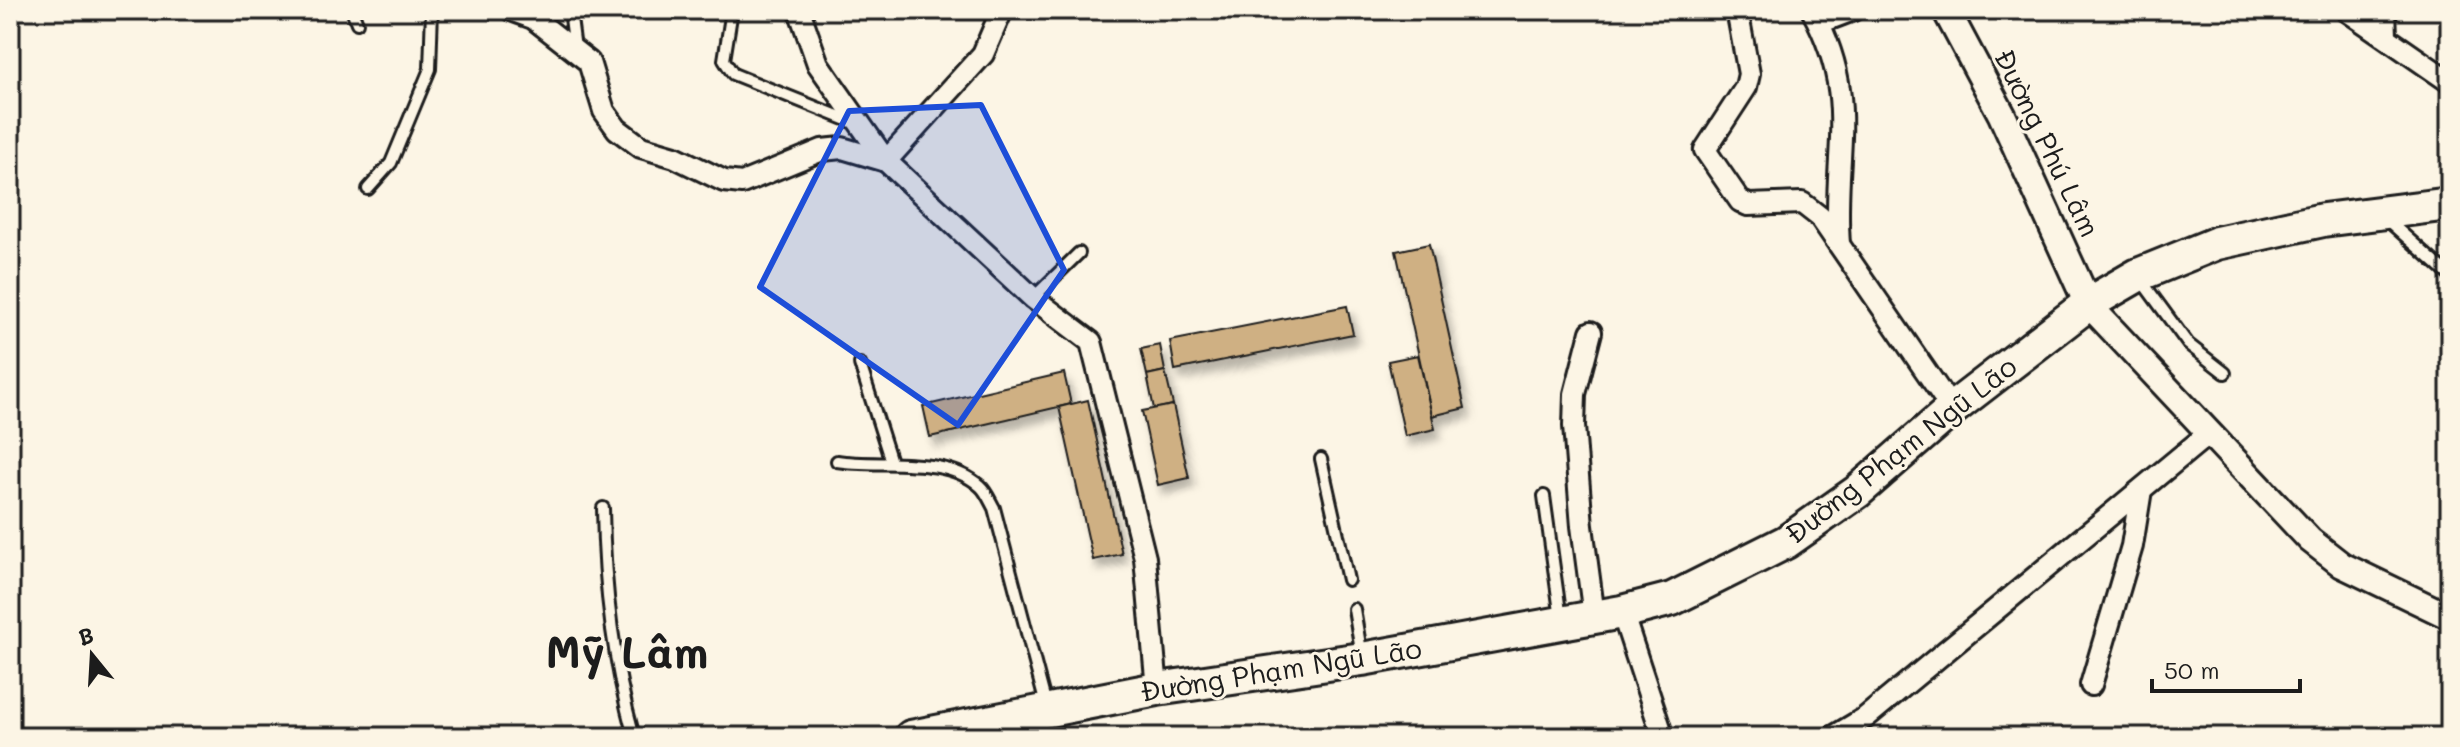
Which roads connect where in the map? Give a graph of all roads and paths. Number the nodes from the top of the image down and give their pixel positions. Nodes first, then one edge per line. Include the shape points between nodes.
1 (352, 10) edge
2 (432, 10) edge
3 (511, 10) edge
4 (570, 10) edge
5 (732, 10) edge
6 (799, 10) edge
7 (1002, 10) edge
8 (1737, 10) edge
9 (1853, 10) edge
10 (1946, 10) edge
11 (2346, 10) edge
12 (2385, 10) edge
13 (1815, 17) edge
14 (357, 23) dead end
15 (2386, 36) junction
16 (575, 49) junction
17 (2450, 82) edge
18 (861, 125) junction
19 (886, 161) junction
20 (368, 189) dead end
21 (2450, 204) edge
22 (2377, 212) junction
23 (1839, 244) junction
24 (1079, 253) dead end
25 (2138, 275) junction
26 (2450, 276) edge
27 (1033, 298) junction
28 (2088, 304) junction
29 (1591, 332) dead end
30 (860, 364) dead end
31 (2225, 373) dead end
32 (1952, 409) junction
33 (2208, 434) junction
34 (1321, 459) dead end
35 (837, 461) dead end
36 (891, 462) junction
37 (2141, 490) junction
38 (1544, 496) dead end
39 (603, 508) dead end
40 (1348, 580) dead end
41 (1354, 609) dead end
42 (1608, 614) junction
43 (2450, 617) edge
44 (1562, 621) junction
45 (1362, 659) junction
46 (2091, 685) dead end
47 (1157, 689) junction
48 (1047, 711) junction
49 (634, 737) edge
50 (911, 737) edge
51 (1663, 737) edge
52 (1833, 737) edge

1 - 14 lane
2 - 20 lane via 430,69 391,163
3 - 16 street via 533,18
4 - 16 lane
5 - 18 lane via 724,60 733,74
6 - 18 street via 818,64
7 - 19 street via 983,54
8 - 23 street via 1749,74 1705,150 1740,201 1802,203
9 - 13 street
10 - 28 main road, Đường Phú Lâm via 2002,115
11 - 15 street
12 - 15 street
13 - 23 street via 1839,79 1844,136
15 - 17 street
16 - 19 street via 589,62 604,111 617,129 641,147 724,181 742,183 822,150 842,148
18 - 19 street
19 - 27 street
21 - 22 highway, Đường Phạm Ngũ Lão
22 - 25 highway, Đường Phạm Ngũ Lão via 2217,243
22 - 26 lane
23 - 32 street
24 - 27 lane
25 - 28 highway, Đường Phạm Ngũ Lão
25 - 31 lane via 2188,344
27 - 47 street via 1091,342 1145,558
28 - 32 highway, Đường Phạm Ngũ Lão
28 - 33 street
29 - 42 street via 1575,394 1574,426 1582,526
30 - 36 lane
32 - 42 highway, Đường Phạm Ngũ Lão via 1857,492 1786,542 1672,599
33 - 37 street
33 - 43 street via 2342,565
34 - 40 lane
35 - 36 lane
36 - 48 lane via 958,474 981,486 994,508
37 - 46 street via 2132,546
37 - 52 street via 1865,718
38 - 44 lane
39 - 49 lane via 604,583
41 - 45 lane
42 - 44 highway, Đường Phạm Ngũ Lão
42 - 51 street
44 - 45 highway, Đường Phạm Ngũ Lão
45 - 47 highway, Đường Phạm Ngũ Lão
47 - 48 highway, Đường Phạm Ngũ Lão
48 - 50 highway, Đường Phạm Ngũ Lão

